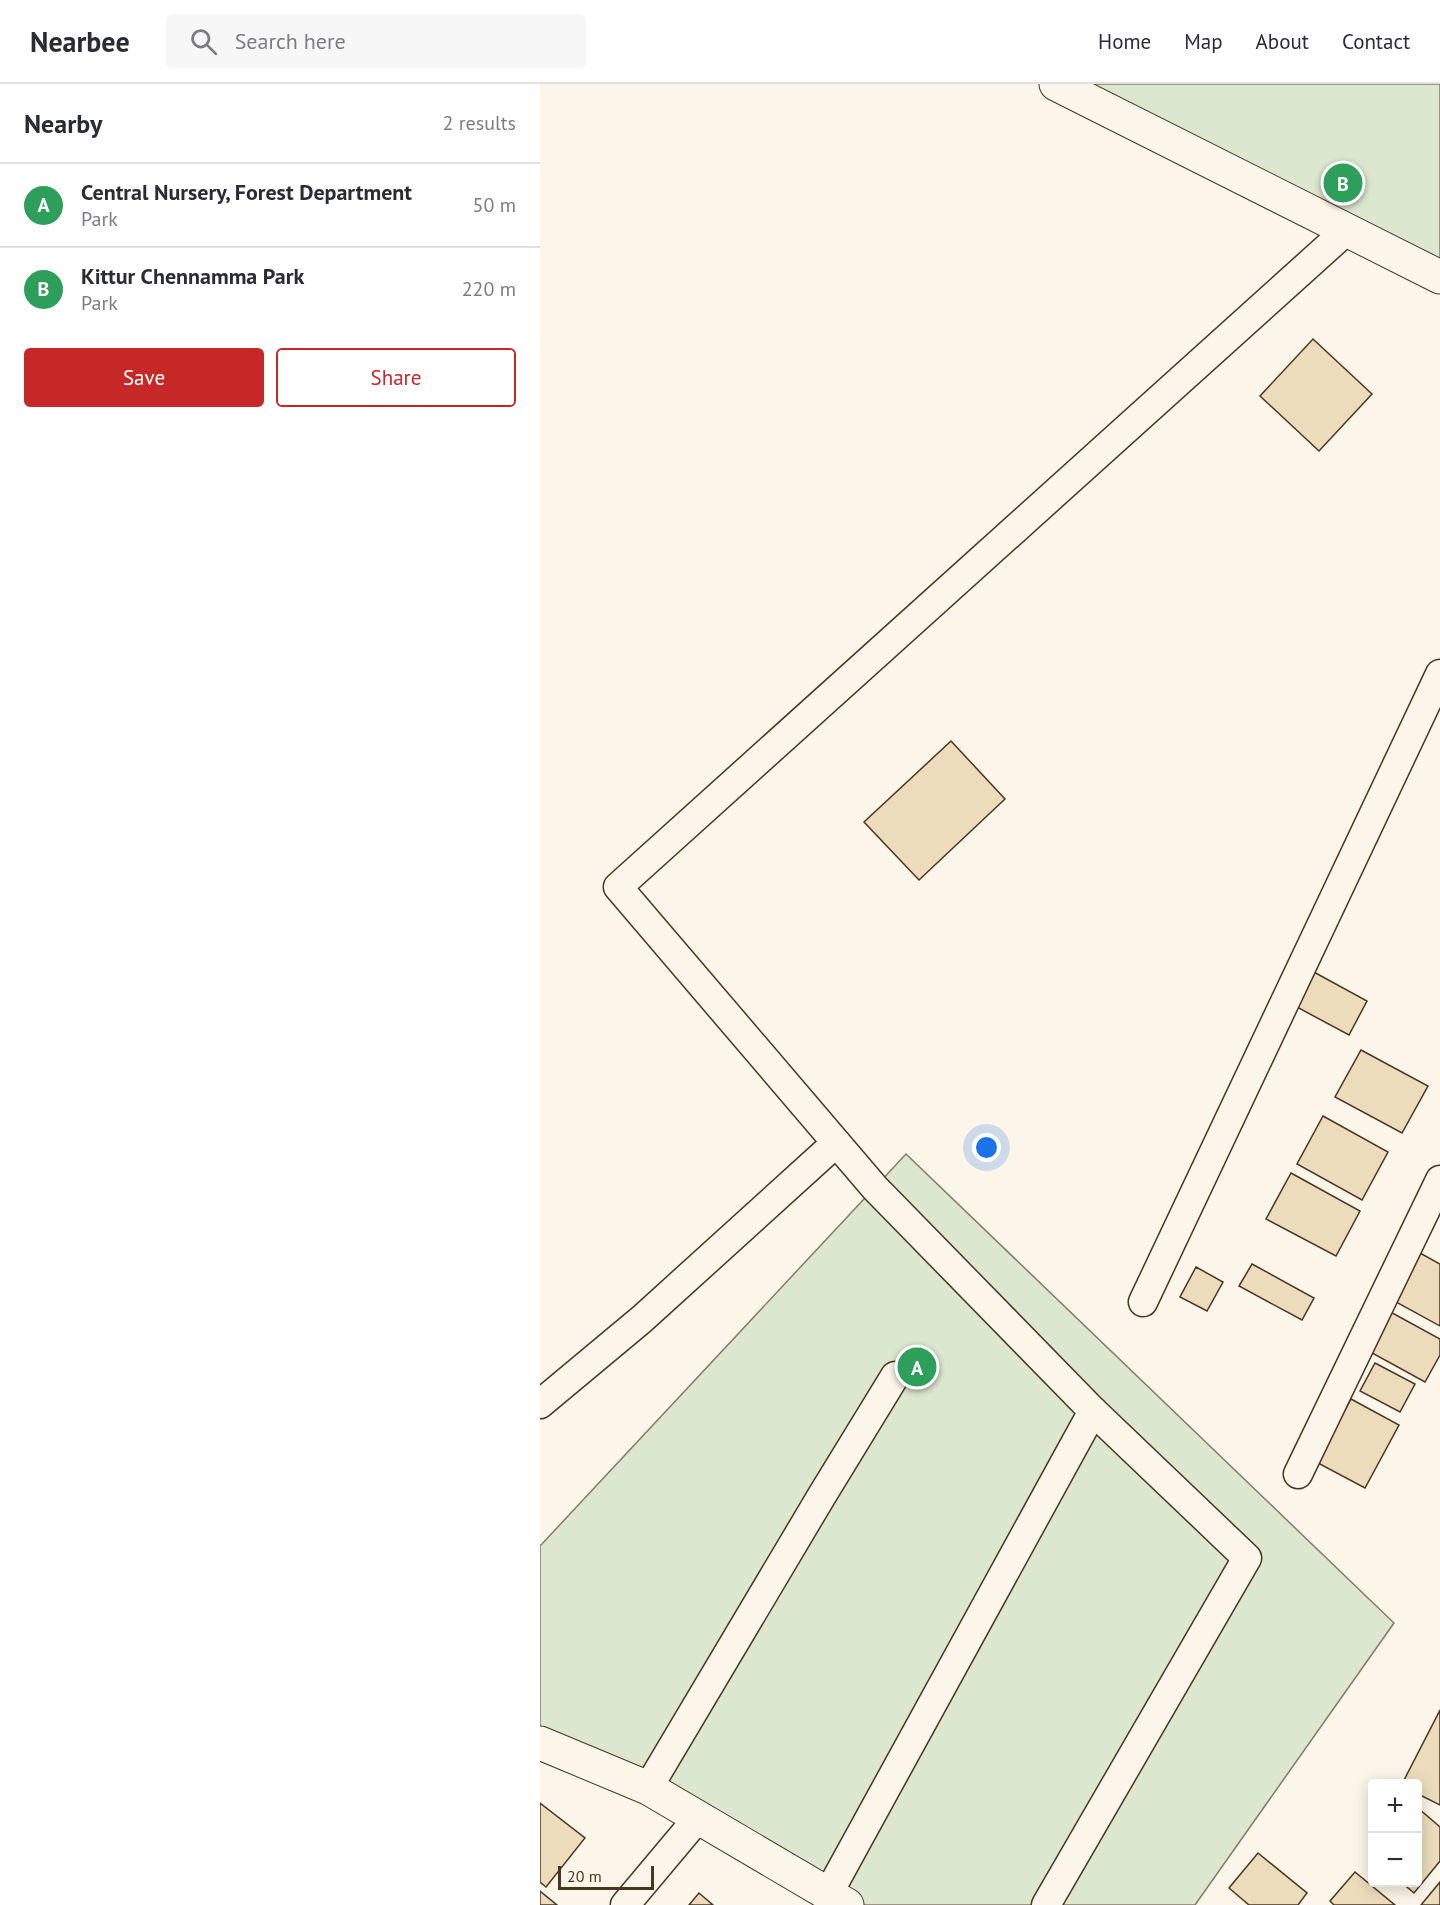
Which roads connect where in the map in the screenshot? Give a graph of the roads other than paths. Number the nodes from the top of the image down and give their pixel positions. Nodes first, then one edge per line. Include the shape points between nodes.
1 (1056, 84) edge
2 (1347, 230) junction
3 (1440, 277) edge
4 (1440, 674) edge
5 (836, 1143) junction
6 (1440, 1180) edge
7 (1143, 1302) dead end
8 (895, 1376) dead end
9 (540, 1404) edge
10 (1093, 1411) junction
11 (1298, 1474) dead end
12 (540, 1743) edge
13 (648, 1788) junction
14 (698, 1818) junction
15 (838, 1899) edge
16 (625, 1905) edge
17 (1046, 1905) edge

1 - 2 street
2 - 3 street
2 - 5 street via 618,887
4 - 7 street
5 - 9 street via 642,1319
5 - 10 street
6 - 11 street
8 - 13 street
10 - 15 street
10 - 17 street via 1246,1558
12 - 13 street
13 - 14 street
14 - 15 street
14 - 16 street

